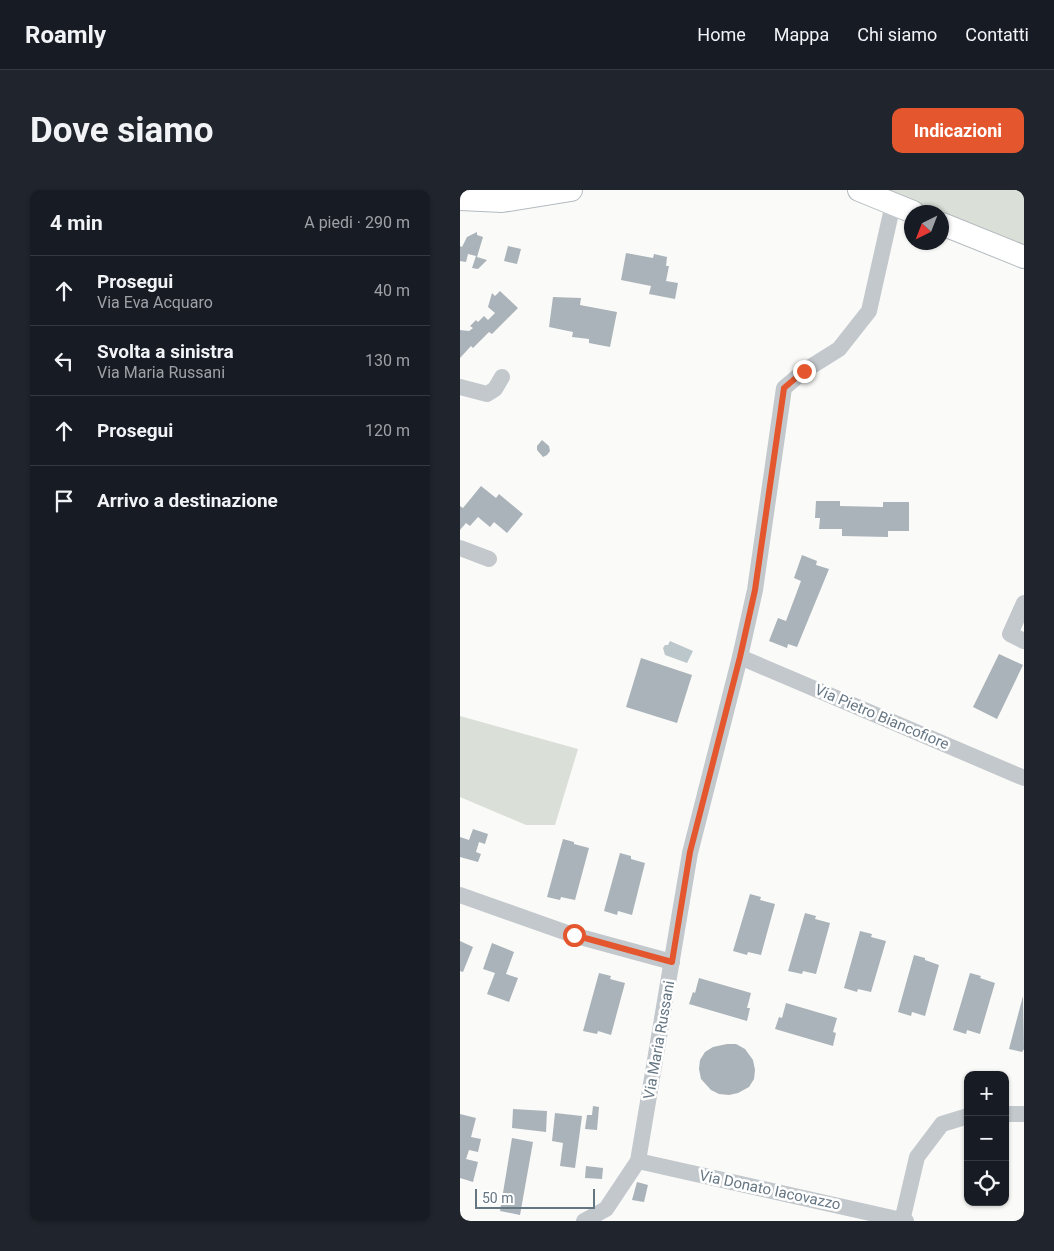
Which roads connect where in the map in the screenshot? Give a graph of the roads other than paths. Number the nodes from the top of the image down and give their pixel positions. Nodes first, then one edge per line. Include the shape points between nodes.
1 (571, 190) edge
2 (859, 190) edge
3 (460, 199) edge
4 (903, 208) edge
5 (949, 227) edge
6 (1024, 257) edge
7 (502, 377) dead end
8 (460, 388) edge
9 (460, 548) edge
10 (489, 559) dead end
11 (1024, 603) edge
12 (1024, 641) edge
13 (740, 657) junction
14 (1024, 778) edge
15 (460, 895) edge
16 (672, 962) junction
17 (1009, 1114) edge
18 (1024, 1114) edge
19 (964, 1117) edge
20 (638, 1161) junction
21 (903, 1220) edge
22 (584, 1221) edge

1 - 3 street via 502,201
2 - 4 street
4 - 13 street, Via Maria Russani via 869,311 839,349 784,388 755,590
5 - 6 street
7 - 8 street via 495,389 487,394
9 - 10 street
11 - 12 street via 1010,634
13 - 14 street, Via Pietro Biancofiore
13 - 16 street, Via Maria Russani via 690,852
15 - 16 street via 574,935
16 - 20 street, Via Maria Russani
17 - 18 street
19 - 21 street via 942,1124 916,1157
20 - 21 street, Via Donato Iacovazzo
20 - 22 street via 606,1209

